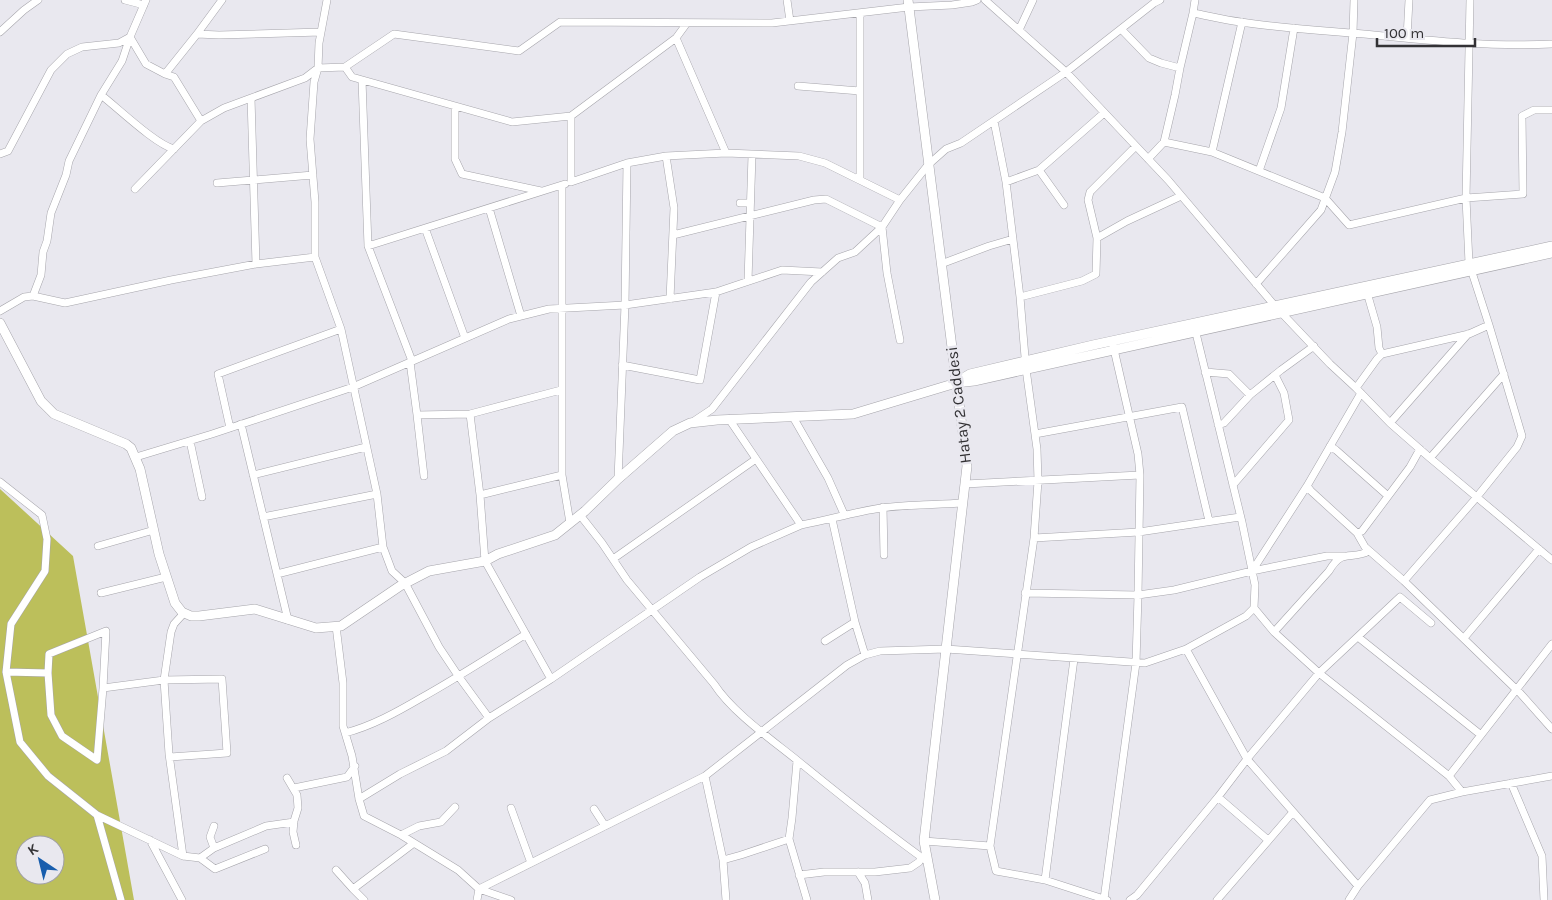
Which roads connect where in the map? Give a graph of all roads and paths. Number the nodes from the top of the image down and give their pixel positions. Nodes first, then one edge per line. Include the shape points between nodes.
1 (38, 0) edge
2 (125, 0) edge
3 (222, 0) edge
4 (328, 0) edge
5 (787, 0) edge
6 (977, 0) edge
7 (986, 0) edge
8 (1034, 0) edge
9 (1195, 0) edge
10 (1354, 0) edge
11 (1409, 0) edge
12 (1470, 0) edge
13 (1156, 1) edge
14 (145, 3) edge
15 (909, 4) edge
16 (860, 13) junction
17 (1193, 13) junction
18 (790, 21) junction
19 (1242, 22) junction
20 (687, 23) junction
21 (1294, 28) junction
22 (1121, 29) junction
23 (1019, 30) junction
24 (0, 32) edge
25 (321, 32) junction
26 (1353, 33) junction
27 (197, 34) junction
28 (130, 38) junction
29 (676, 38) junction
30 (1407, 38) junction
31 (1470, 43) junction
32 (1552, 44) edge
33 (318, 68) junction
34 (345, 68) junction
35 (1180, 68) junction
36 (1066, 72) junction
37 (165, 74) junction
38 (362, 80) junction
39 (798, 86) dead end
40 (860, 91) junction
41 (102, 95) junction
42 (251, 98) junction
43 (456, 107) junction
44 (1552, 110) edge
45 (1104, 113) junction
46 (571, 116) junction
47 (994, 120) junction
48 (201, 121) junction
49 (1164, 142) junction
50 (1136, 146) junction
51 (174, 149) junction
52 (1212, 152) junction
53 (726, 153) junction
54 (0, 154) edge
55 (752, 155) junction
56 (666, 156) junction
57 (1148, 159) junction
58 (627, 163) junction
59 (928, 165) junction
60 (1039, 170) junction
61 (1259, 171) junction
62 (313, 176) junction
63 (253, 180) junction
64 (860, 180) junction
65 (571, 182) junction
66 (1006, 182) junction
67 (217, 183) dead end
68 (562, 185) junction
69 (135, 189) dead end
70 (541, 191) junction
71 (1181, 196) junction
72 (1325, 198) junction
73 (1466, 198) junction
74 (900, 200) junction
75 (740, 203) dead end
76 (750, 203) junction
77 (1064, 205) dead end
78 (489, 208) junction
79 (750, 216) junction
80 (882, 227) junction
81 (425, 228) junction
82 (673, 235) junction
83 (1097, 238) junction
84 (1013, 239) junction
85 (368, 246) junction
86 (1552, 246) edge
87 (1552, 253) edge
88 (315, 257) junction
89 (256, 264) junction
90 (941, 264) junction
91 (1470, 267) junction
92 (822, 272) junction
93 (748, 281) junction
94 (1256, 284) junction
95 (1367, 290) junction
96 (716, 292) junction
97 (33, 296) junction
98 (1020, 297) junction
99 (670, 298) junction
100 (625, 305) junction
101 (1275, 306) junction
102 (562, 308) junction
103 (0, 311) edge
104 (1283, 312) junction
105 (521, 316) junction
106 (0, 323) edge
107 (1489, 325) junction
108 (1195, 328) junction
109 (342, 329) junction
110 (1469, 334) junction
111 (465, 338) junction
112 (900, 340) dead end
113 (1113, 345) junction
114 (1314, 346) junction
115 (1382, 354) junction
116 (411, 361) junction
117 (622, 365) junction
118 (1026, 365) junction
119 (1205, 372) junction
120 (1504, 374) junction
121 (1274, 375) junction
122 (956, 382) junction
123 (353, 387) junction
124 (561, 390) junction
125 (1359, 390) junction
126 (1250, 395) junction
127 (470, 414) junction
128 (417, 415) junction
129 (1129, 416) junction
130 (793, 417) junction
131 (729, 420) junction
132 (690, 423) junction
133 (1390, 423) junction
134 (241, 424) junction
135 (1218, 425) junction
136 (230, 428) junction
137 (1035, 434) junction
138 (190, 441) junction
139 (1330, 446) junction
140 (366, 447) junction
141 (1420, 449) junction
142 (136, 457) junction
143 (1430, 458) junction
144 (756, 459) junction
145 (1140, 474) junction
146 (253, 475) junction
147 (562, 475) junction
148 (424, 476) dead end
149 (618, 479) junction
150 (1038, 481) junction
151 (0, 482) edge
152 (965, 484) junction
153 (1233, 485) junction
154 (1307, 486) junction
155 (377, 494) junction
156 (480, 495) junction
157 (1388, 496) junction
158 (202, 497) dead end
159 (1476, 498) junction
160 (963, 503) junction
161 (884, 508) junction
162 (844, 514) junction
163 (580, 515) junction
164 (263, 517) junction
165 (1240, 517) junction
166 (832, 519) junction
167 (1209, 521) junction
168 (570, 524) junction
169 (801, 525) junction
170 (154, 530) junction
171 (1139, 532) junction
172 (1357, 533) junction
173 (1034, 538) junction
174 (98, 546) dead end
175 (383, 547) junction
176 (1539, 548) junction
177 (1369, 551) junction
178 (884, 555) dead end
179 (1345, 556) junction
180 (613, 560) junction
181 (1552, 560) edge
182 (485, 561) junction
183 (1252, 572) junction
184 (277, 574) junction
185 (166, 577) junction
186 (1404, 581) junction
187 (405, 583) junction
188 (100, 593) dead end
189 (1025, 593) junction
190 (1138, 595) junction
191 (1254, 608) junction
192 (652, 611) junction
193 (184, 613) junction
194 (288, 620) junction
195 (855, 622) junction
196 (1431, 623) dead end
197 (336, 626) junction
198 (1274, 632) junction
199 (526, 634) junction
200 (1358, 637) junction
201 (1464, 638) junction
202 (826, 641) dead end
203 (1552, 644) edge
204 (1186, 648) junction
205 (946, 649) junction
206 (1016, 654) junction
207 (865, 655) junction
208 (1074, 659) junction
209 (1136, 663) junction
210 (6, 672) junction
211 (48, 672) junction
212 (1319, 673) junction
213 (459, 677) junction
214 (551, 679) junction
215 (164, 680) junction
216 (103, 688) junction
217 (1516, 689) junction
218 (489, 718) junction
219 (1552, 729) edge
220 (762, 732) junction
221 (345, 733) junction
222 (1481, 735) junction
223 (170, 757) junction
224 (1247, 759) junction
225 (797, 761) junction
226 (355, 766) junction
227 (705, 776) junction
228 (1449, 776) junction
229 (1552, 776) edge
230 (287, 778) dead end
231 (1511, 783) junction
232 (294, 788) junction
233 (1462, 792) junction
234 (1218, 798) junction
235 (359, 799) junction
236 (455, 807) dead end
237 (511, 808) dead end
238 (594, 810) dead end
239 (1294, 812) junction
240 (96, 815) junction
241 (294, 822) junction
242 (214, 826) dead end
243 (605, 826) junction
244 (401, 835) junction
245 (788, 839) junction
246 (150, 840) junction
247 (1268, 840) junction
248 (924, 842) junction
249 (414, 843) junction
250 (296, 845) dead end
251 (990, 846) junction
252 (214, 848) junction
253 (265, 849) dead end
254 (183, 856) junction
255 (200, 858) junction
256 (723, 860) junction
257 (924, 860) junction
258 (531, 863) junction
259 (336, 870) dead end
260 (858, 872) junction
261 (799, 876) junction
262 (1044, 880) junction
263 (1358, 886) junction
264 (353, 889) junction
265 (479, 889) junction
266 (121, 900) edge
267 (182, 900) edge
268 (364, 900) edge
269 (477, 900) edge
270 (494, 900) edge
271 (511, 900) edge
272 (726, 900) edge
273 (807, 900) edge
274 (868, 900) edge
275 (935, 900) edge
276 (1105, 900) edge
277 (1130, 900) edge
278 (1217, 900) edge
279 (1349, 900) edge
280 (1544, 900) edge

1 - 24 street
2 - 14 street
3 - 27 street
4 - 25 street
5 - 18 street
6 - 15 street via 952,6
7 - 23 street
8 - 23 street
9 - 17 street
10 - 26 street
11 - 30 street
12 - 31 street
13 - 22 street
14 - 28 street
15 - 16 street
15 - 59 street, Hatay 2 Caddesi
16 - 18 street
16 - 40 street
17 - 19 street
17 - 35 street
18 - 20 street
19 - 21 street
19 - 52 street
20 - 29 street
20 - 34 street via 560,22 519,51 394,34
21 - 26 street
21 - 61 street via 1281,108
22 - 35 street via 1150,58
22 - 36 street
23 - 36 street
25 - 27 street
25 - 33 street
26 - 30 street
26 - 72 street via 1342,132 1335,172
27 - 37 street
28 - 37 street via 146,64
28 - 41 street via 122,61
28 - 54 street via 119,43 82,47 67,54 51,70 8,151
29 - 46 street
29 - 53 street
30 - 31 street
31 - 32 street
31 - 73 street
33 - 34 street
33 - 42 street via 305,78
33 - 62 street via 310,139
34 - 38 street via 352,77
35 - 49 street
36 - 45 street
36 - 47 street
37 - 48 street via 174,77
38 - 43 street
38 - 85 street
39 - 40 street
40 - 64 street
41 - 51 street via 147,132
41 - 97 street via 74,149 56,200
42 - 48 street
42 - 63 street
43 - 46 street via 512,122
43 - 70 street via 455,159 462,174
44 - 73 street via 1534,110 1522,116 1523,194
45 - 50 street
45 - 60 street
46 - 65 street
47 - 59 street via 961,143 946,149
47 - 66 street
48 - 51 street
49 - 52 street
49 - 57 street
50 - 57 street
50 - 83 street via 1090,192 1088,200
51 - 69 street
52 - 61 street
53 - 55 street
53 - 56 street
55 - 64 street via 799,156 825,163
55 - 76 street
56 - 58 street
56 - 82 street via 674,208
57 - 71 street
58 - 65 street
58 - 100 street
59 - 74 street
59 - 90 street, Hatay 2 Caddesi
60 - 66 street
60 - 77 street
61 - 72 street
62 - 63 street
62 - 88 street
63 - 67 street
63 - 89 street
64 - 74 street
65 - 68 street
66 - 84 street
68 - 70 street
68 - 102 street
70 - 78 street
71 - 83 street
71 - 94 street
72 - 73 street via 1349,225
72 - 94 street via 1321,210
73 - 91 street
74 - 80 street
75 - 76 street
76 - 79 street
78 - 81 street
78 - 105 street
79 - 80 street via 826,199
79 - 82 street
79 - 93 street
80 - 92 street via 855,252 838,258
80 - 112 street
81 - 85 street
81 - 111 street
82 - 99 street
83 - 98 street via 1096,274 1082,281
84 - 90 street
84 - 98 street
85 - 116 street
86 - 91 street
87 - 91 street
88 - 89 street
88 - 109 street
89 - 97 street via 65,303
90 - 122 street, Hatay 2 Caddesi
91 - 95 street
91 - 107 street
92 - 93 street via 782,270
92 - 132 street via 712,409
93 - 96 street
94 - 101 street
95 - 101 street
95 - 104 street
95 - 115 street
96 - 99 street
96 - 117 street via 700,380
97 - 103 street via 24,297
98 - 118 street
99 - 100 street
100 - 102 street
100 - 117 street
101 - 104 street
101 - 108 street
102 - 105 street
102 - 124 street
104 - 108 street
104 - 114 street
105 - 111 street
106 - 142 street via 41,401 54,414 126,444
107 - 110 street
107 - 120 street
108 - 113 street
108 - 119 street
109 - 123 street
109 - 136 street via 218,374
110 - 115 street
110 - 133 street
111 - 116 street
113 - 118 street
113 - 129 street
114 - 121 street
114 - 125 street
115 - 125 street
116 - 123 street
116 - 128 street
117 - 149 street
118 - 122 street via 970,374
118 - 137 street
119 - 126 street via 1228,374
119 - 135 street
120 - 143 street
120 - 159 street via 1522,436 1517,447
121 - 126 street
121 - 153 street via 1284,394 1289,420
122 - 130 street via 853,414
122 - 152 street, Hatay 2 Caddesi via 967,466
123 - 134 street
123 - 140 street
124 - 127 street
124 - 147 street
125 - 133 street
125 - 139 street
126 - 135 street via 1224,423
127 - 128 street
127 - 156 street
128 - 148 street
129 - 137 street
129 - 145 street
129 - 167 street via 1182,407
130 - 131 street
130 - 162 street via 828,478
131 - 132 street
131 - 144 street
132 - 149 street via 673,432
133 - 141 street
134 - 136 street
134 - 146 street
135 - 153 street
136 - 138 street
137 - 150 street
138 - 142 street
138 - 158 street
139 - 154 street
139 - 157 street
140 - 146 street
140 - 155 street
141 - 143 street
141 - 157 street
142 - 170 street
143 - 159 street
144 - 169 street
144 - 180 street
145 - 150 street
145 - 171 street
146 - 164 street
147 - 156 street
147 - 168 street
149 - 163 street
150 - 152 street
150 - 173 street
151 - 210 street via 42,514 47,539 45,571 11,624
152 - 160 street, Hatay 2 Caddesi
153 - 165 street
154 - 172 street
154 - 183 street
155 - 164 street
155 - 175 street
156 - 182 street
157 - 172 street via 1362,531
159 - 176 street
159 - 186 street
160 - 161 street
160 - 205 street, Hatay 2 Caddesi
161 - 162 street
161 - 178 street
162 - 166 street
163 - 168 street
163 - 180 street
164 - 184 street
165 - 167 street
165 - 183 street
166 - 169 street
166 - 195 street
167 - 171 street
168 - 182 street via 555,535
169 - 192 street via 751,547
170 - 174 street
170 - 185 street
171 - 173 street
171 - 190 street
172 - 177 street
173 - 189 street
175 - 184 street
175 - 187 street via 392,571
176 - 181 street
176 - 201 street
177 - 179 street
177 - 186 street
179 - 183 street via 1327,556
179 - 198 street via 1335,560 1329,571
180 - 192 street
182 - 187 street via 429,571
182 - 199 street
183 - 190 street
183 - 191 street
184 - 194 street
185 - 188 street
185 - 193 street via 175,603
186 - 201 street
187 - 197 street via 341,626
187 - 213 street
189 - 190 street
189 - 206 street
190 - 209 street
191 - 198 street
191 - 204 street via 1246,616
192 - 214 street
192 - 220 street via 721,695
193 - 194 street via 200,616 255,609
193 - 215 street via 171,632
194 - 197 street via 316,628
195 - 202 street
195 - 207 street
196 - 200 street via 1400,598
197 - 221 street
198 - 212 street
199 - 213 street
199 - 214 street
200 - 212 street
200 - 222 street
201 - 217 street
203 - 217 street
204 - 209 street via 1145,663
204 - 224 street
205 - 206 street
205 - 207 street via 880,651
205 - 248 street, Hatay 2 Caddesi
206 - 208 street
206 - 251 street
207 - 220 street via 847,665
208 - 209 street
208 - 262 street
209 - 276 street
210 - 211 street
210 - 240 street via 20,742 48,776
211 - 216 street via 49,654 106,632
211 - 216 street via 51,715 62,736 97,760
212 - 224 street
212 - 228 street
213 - 218 street
213 - 221 street via 364,728
214 - 218 street
215 - 216 street
215 - 223 street
215 - 223 street via 222,679 227,753
217 - 219 street
217 - 222 street
218 - 235 street via 446,751
220 - 225 street
220 - 227 street
221 - 226 street
222 - 228 street
223 - 254 street
224 - 234 street
224 - 239 street
225 - 245 street
225 - 257 street
226 - 232 street via 347,777
226 - 235 street
227 - 243 street
227 - 256 street
228 - 233 street
229 - 231 street
230 - 232 street
231 - 233 street
231 - 280 street via 1542,856
232 - 241 street via 298,808
233 - 263 street via 1430,800
234 - 247 street
234 - 277 street
235 - 244 street via 364,816
236 - 244 street via 441,822 419,826
237 - 258 street
238 - 243 street
239 - 247 street
239 - 263 street
240 - 246 street
240 - 266 street
241 - 250 street
241 - 252 street via 266,826
242 - 252 street via 210,837
243 - 258 street
244 - 249 street
245 - 256 street
245 - 261 street
246 - 254 street
246 - 267 street
247 - 278 street
248 - 251 street
248 - 257 street, Hatay 2 Caddesi
249 - 264 street
249 - 265 street via 458,870
251 - 262 street via 996,870
252 - 255 street
253 - 255 street via 215,869
254 - 255 street
256 - 272 street
257 - 260 street via 910,868
257 - 275 street, Hatay 2 Caddesi
258 - 265 street
259 - 264 street
260 - 261 street
260 - 274 street via 865,883
261 - 273 street
262 - 276 street
263 - 279 street
264 - 268 street
265 - 269 street
265 - 270 street
265 - 271 street

